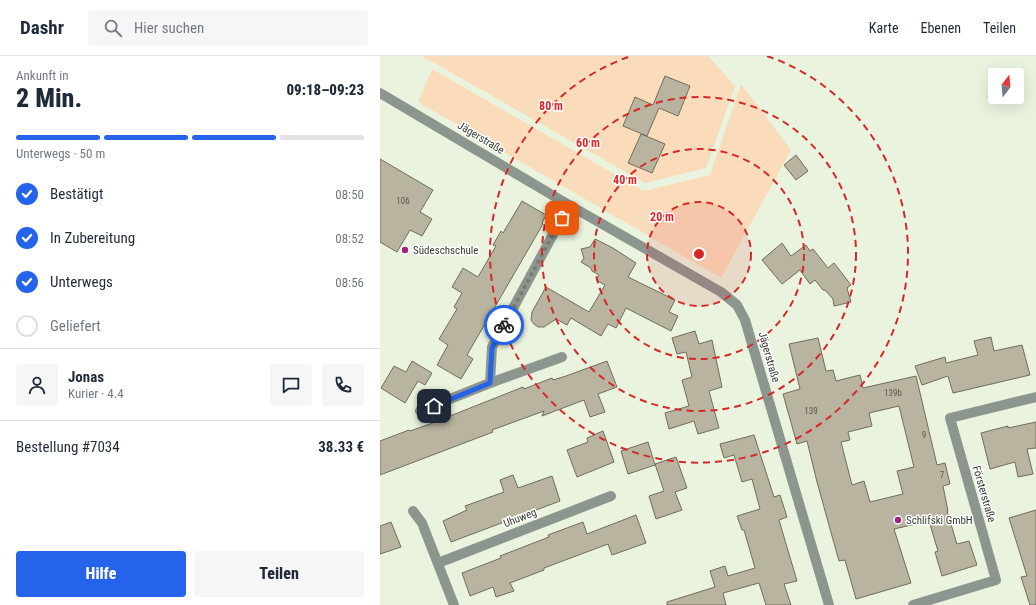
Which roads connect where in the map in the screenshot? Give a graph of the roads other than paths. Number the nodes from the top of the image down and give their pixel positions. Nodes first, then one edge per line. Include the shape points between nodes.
1 (380, 93) edge
2 (569, 205) junction
3 (562, 357) dead end
4 (490, 383) junction
5 (1036, 397) edge
6 (420, 411) dead end
7 (610, 496) dead end
8 (413, 510) dead end
9 (438, 563) junction
10 (454, 605) edge
11 (829, 605) edge
12 (913, 605) edge

1 - 2 street, Jägerstraße
2 - 4 street via 492,348
2 - 11 street, Jägerstraße via 721,292 737,305 746,320
3 - 4 street
4 - 6 street
5 - 12 street, Försterstraße via 950,418 996,580
7 - 9 street, Uhuweg
8 - 9 street via 422,523
9 - 10 street

